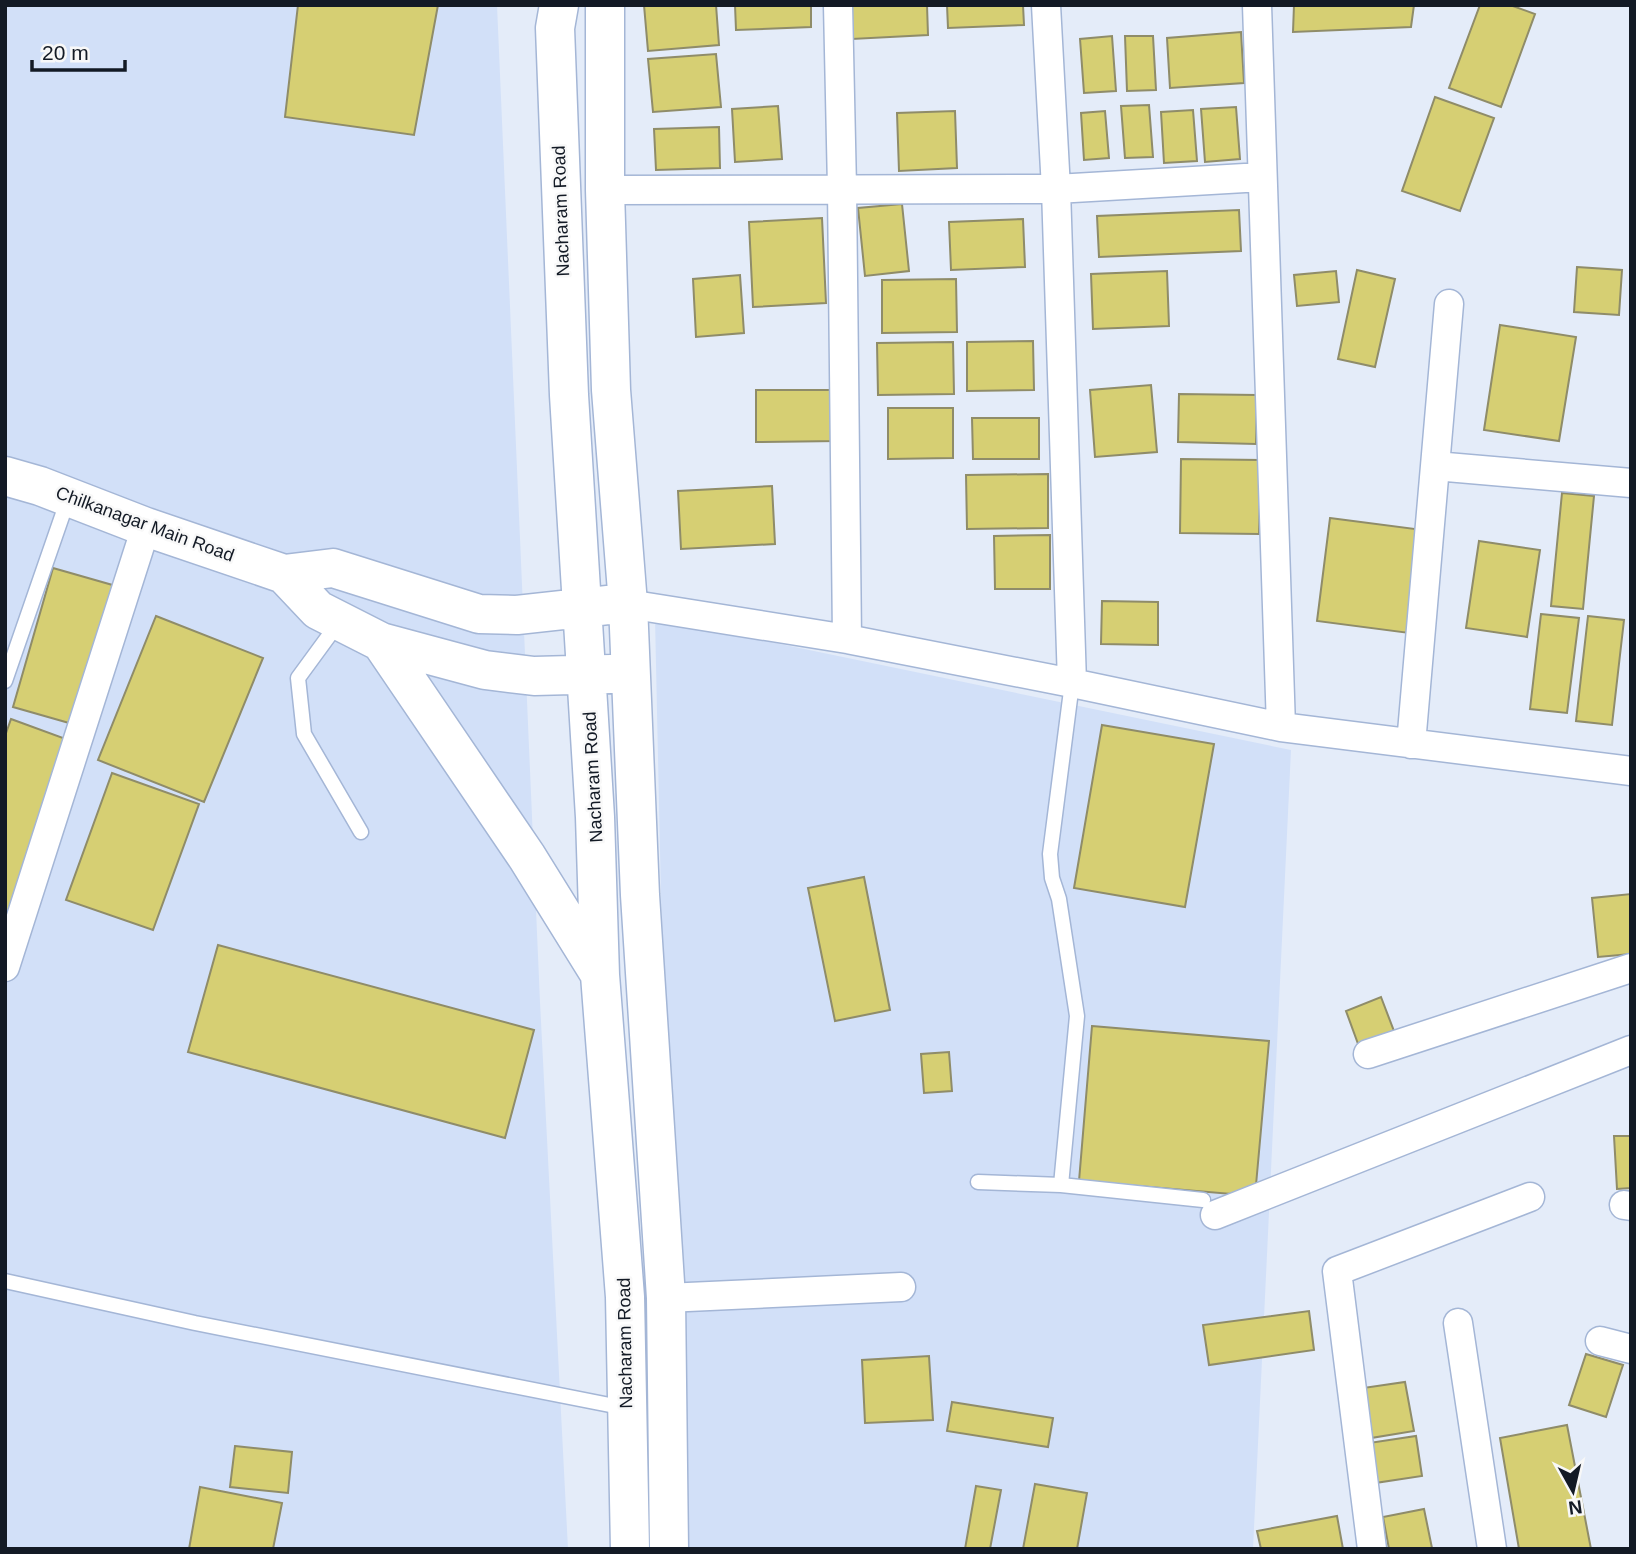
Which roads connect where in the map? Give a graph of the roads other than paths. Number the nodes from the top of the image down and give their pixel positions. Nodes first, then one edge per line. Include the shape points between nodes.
1 (559, 5) edge
2 (605, 5) edge
3 (838, 5) edge
4 (1046, 5) edge
5 (1257, 5) edge
6 (1262, 177) junction
7 (842, 188) junction
8 (1056, 189) junction
9 (605, 190) junction
10 (1449, 304) dead end
11 (1435, 466) junction
12 (5, 476) edge
13 (1631, 483) edge
14 (68, 497) junction
15 (146, 527) junction
16 (284, 574) junction
17 (628, 604) junction
18 (583, 607) junction
19 (340, 621) junction
20 (847, 639) junction
21 (381, 642) junction
22 (631, 674) junction
23 (587, 675) junction
24 (5, 681) edge
25 (1072, 682) junction
26 (1281, 727) junction
27 (1410, 744) junction
28 (1631, 771) edge
29 (361, 832) dead end
30 (5, 967) edge
31 (1631, 968) edge
32 (600, 975) junction
33 (1631, 1050) edge
34 (1368, 1054) dead end
35 (978, 1182) dead end
36 (1061, 1185) junction
37 (1530, 1197) dead end
38 (1209, 1208) joint
39 (5, 1280) edge
40 (901, 1287) dead end
41 (666, 1298) junction
42 (1458, 1322) dead end
43 (1600, 1341) dead end
44 (1631, 1349) edge
45 (626, 1408) junction
46 (630, 1549) edge
47 (669, 1549) edge
48 (1372, 1549) edge
49 (1492, 1549) edge

1 - 18 main road, Nacharam Road via 555,28 560,190
2 - 9 main road
3 - 7 street
4 - 8 street
5 - 6 street
6 - 8 street
6 - 26 street
7 - 8 street
7 - 9 street
7 - 20 street
8 - 25 street
9 - 17 main road via 611,390
10 - 11 street
11 - 13 street
11 - 27 street
12 - 14 main road, Chilkanagar Main Road
14 - 15 main road, Chilkanagar Main Road
14 - 24 lane
15 - 16 main road, Chilkanagar Main Road
15 - 30 street
16 - 18 main road via 333,568 479,614 517,615
16 - 19 main road via 318,610
17 - 18 main road
17 - 20 street
17 - 22 main road
18 - 23 main road, Nacharam Road
19 - 21 main road
19 - 29 lane via 298,678 304,734
20 - 25 street
21 - 23 main road via 485,670 534,676
21 - 32 main road via 527,857
22 - 23 main road
22 - 41 main road
23 - 32 main road, Nacharam Road
25 - 26 street
25 - 36 lane via 1050,855 1077,1016
26 - 27 street
27 - 28 street
31 - 34 street
32 - 45 main road, Nacharam Road via 625,1297
33 - 38 street
35 - 36 lane
36 - 38 lane
37 - 48 street via 1337,1270
39 - 45 lane via 195,1323
40 - 41 street
41 - 47 main road
42 - 49 street
43 - 44 street
45 - 46 main road, Nacharam Road

